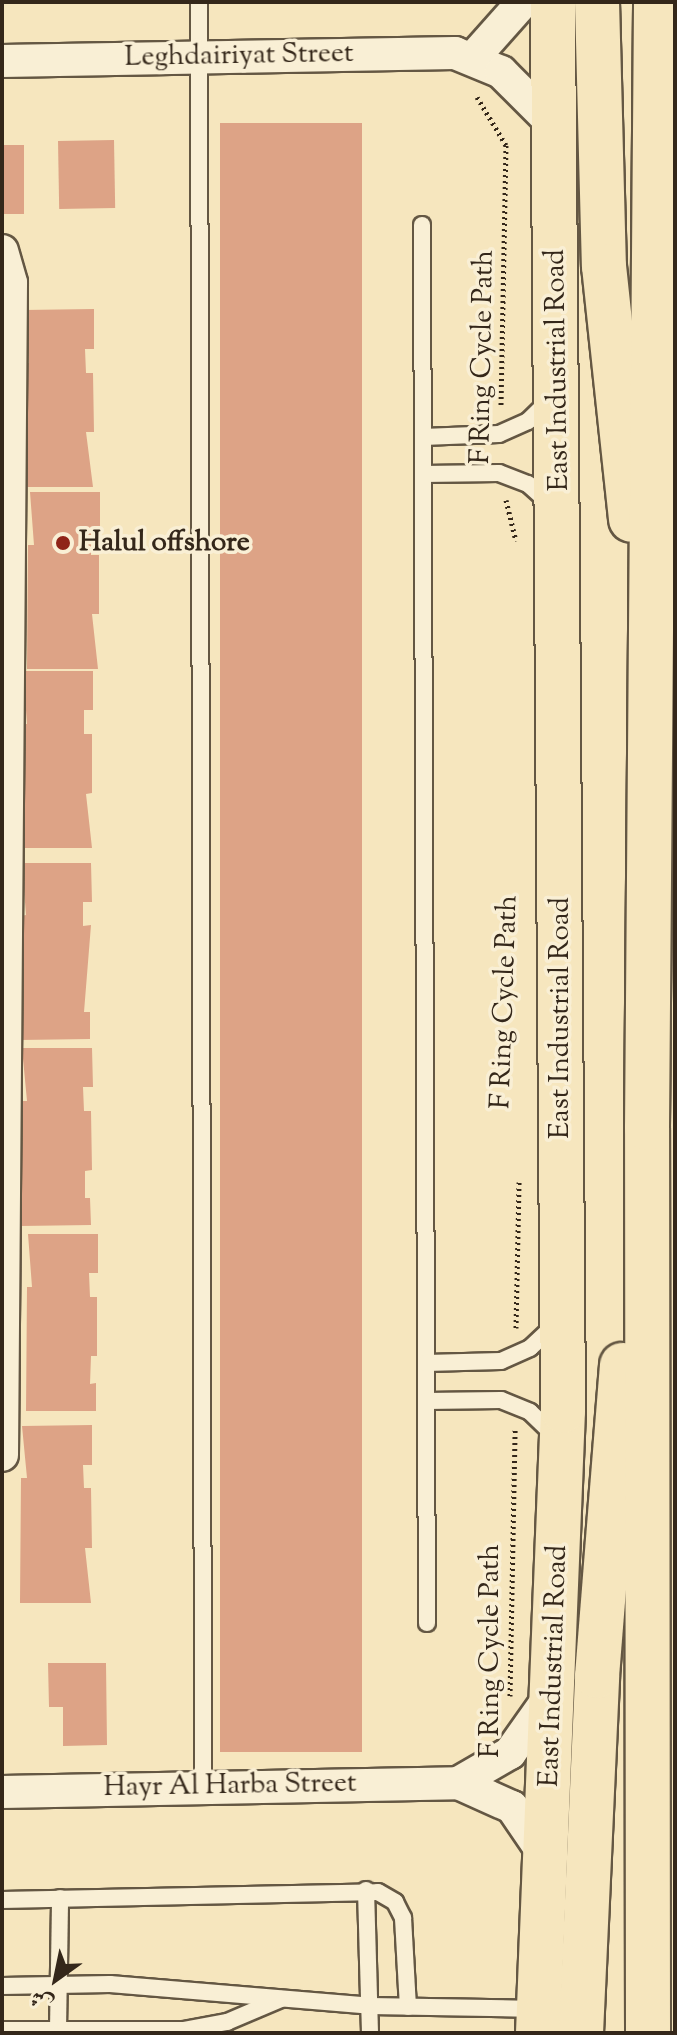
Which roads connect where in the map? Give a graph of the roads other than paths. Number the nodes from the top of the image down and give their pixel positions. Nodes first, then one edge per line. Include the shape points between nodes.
1 (199, 2) edge
2 (523, 2) edge
3 (553, 2) edge
4 (597, 2) edge
5 (656, 2) edge
6 (465, 54) junction
7 (198, 57) junction
8 (2, 61) edge
9 (555, 126) junction
10 (422, 225) dead end
11 (2, 251) edge
12 (558, 386) junction
13 (423, 437) junction
14 (6, 470) edge
15 (423, 474) junction
16 (559, 519) junction
17 (652, 649) junction
18 (647, 1128) junction
19 (562, 1314) junction
20 (426, 1363) junction
21 (2, 1385) edge
22 (426, 1401) junction
23 (561, 1447) junction
24 (2, 1455) edge
25 (427, 1623) dead end
26 (553, 1691) junction
27 (458, 1783) junction
28 (203, 1784) junction
29 (2, 1792) edge
30 (548, 1861) junction
31 (366, 1890) junction
32 (60, 1898) junction
33 (2, 1900) edge
34 (59, 1985) junction
35 (2, 1986) edge
36 (282, 1999) junction
37 (370, 2006) junction
38 (408, 2007) junction
39 (538, 2021) edge
40 (2, 2030) edge
41 (58, 2030) junction
42 (370, 2033) edge
43 (581, 2033) edge
44 (648, 2033) edge

1 - 7 lane
2 - 6 street
3 - 9 main road, East Industrial Road
4 - 17 main road via 612,359
5 - 17 main road
6 - 7 street, Leghdairiyat Street
6 - 9 street via 501,72
7 - 8 street, Leghdairiyat Street
7 - 28 lane
9 - 12 main road, East Industrial Road
10 - 13 lane
11 - 14 street via 11,283
12 - 13 lane via 528,421 499,434
12 - 16 main road, East Industrial Road
13 - 15 lane
14 - 21 street
15 - 16 lane via 499,473 541,493
15 - 20 lane
16 - 19 main road, East Industrial Road
17 - 18 main road
18 - 43 main road via 597,1676
18 - 44 main road
19 - 20 lane via 543,1339 517,1356 486,1364
19 - 23 main road, East Industrial Road
20 - 22 lane
21 - 24 street
22 - 23 lane via 516,1405 543,1422
22 - 25 lane
23 - 26 main road, East Industrial Road
26 - 27 street, Hayr Al Harba Street via 510,1753
26 - 30 main road, East Industrial Road
27 - 28 street, Hayr Al Harba Street
27 - 30 street, Hayr Al Harba Street via 512,1807 534,1832
28 - 29 street, Hayr Al Harba Street
30 - 39 main road, East Industrial Road
31 - 32 lane
31 - 37 lane
31 - 38 lane via 388,1896 401,1909
32 - 33 lane
32 - 34 lane
34 - 35 lane
34 - 36 lane
34 - 41 lane
36 - 37 lane
36 - 41 lane via 205,2027
37 - 38 lane
37 - 42 lane
38 - 39 lane
40 - 41 lane

